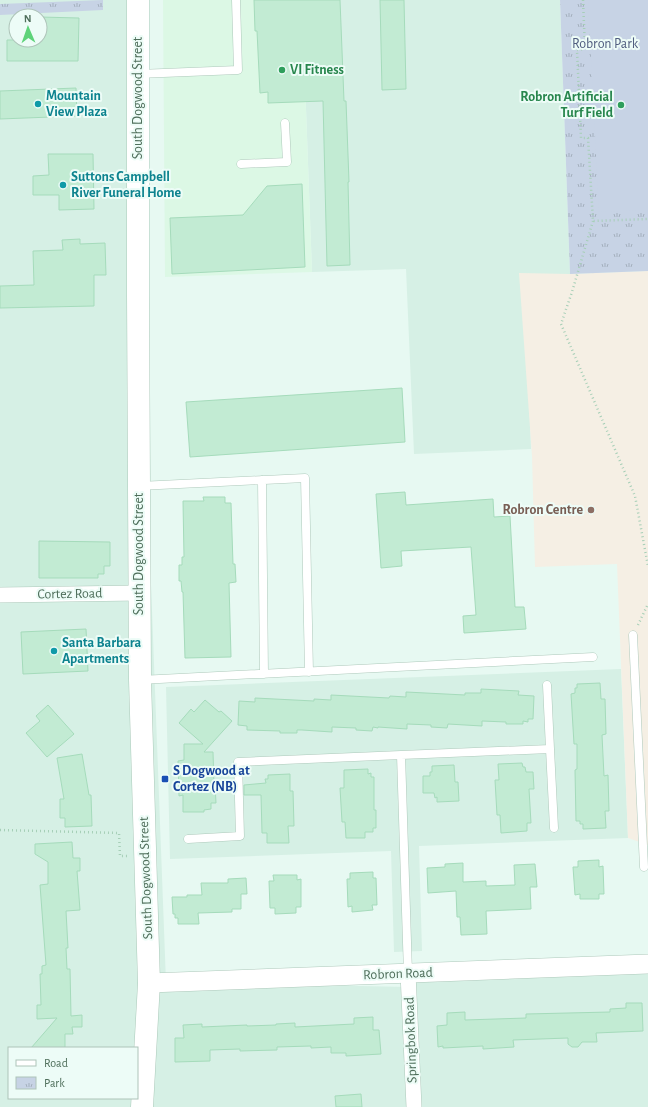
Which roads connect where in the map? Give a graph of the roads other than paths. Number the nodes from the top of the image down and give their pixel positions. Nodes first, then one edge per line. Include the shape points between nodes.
1 (138, 0) edge
2 (236, 0) edge
3 (138, 74) junction
4 (285, 123) dead end
5 (241, 164) dead end
6 (262, 480) junction
7 (139, 486) junction
8 (139, 593) junction
9 (0, 595) edge
10 (633, 635) road end
11 (593, 657) dead end
12 (309, 672) junction
13 (264, 674) junction
14 (140, 680) junction
15 (547, 685) dead end
16 (550, 749) junction
17 (401, 755) junction
18 (554, 828) dead end
19 (188, 839) dead end
20 (644, 867) dead end
21 (648, 964) edge
22 (408, 973) junction
23 (149, 983) junction
24 (142, 1107) edge
25 (414, 1107) edge

1 - 3 main road, South Dogwood Street
2 - 3 lane via 238,70
3 - 7 main road, South Dogwood Street
4 - 5 lane via 287,162
6 - 7 lane
6 - 12 lane via 305,478
6 - 13 lane
7 - 8 main road, South Dogwood Street
8 - 9 street, Cortez Road
8 - 14 main road, South Dogwood Street
10 - 20 lane
11 - 12 lane
12 - 13 lane
13 - 14 lane
14 - 23 main road, South Dogwood Street
15 - 16 lane
16 - 17 lane
16 - 18 lane
17 - 19 lane via 238,762 240,836
17 - 22 lane
21 - 22 street, Robron Road
22 - 23 street, Robron Road
22 - 25 street, Springbok Road
23 - 24 main road, South Dogwood Street

